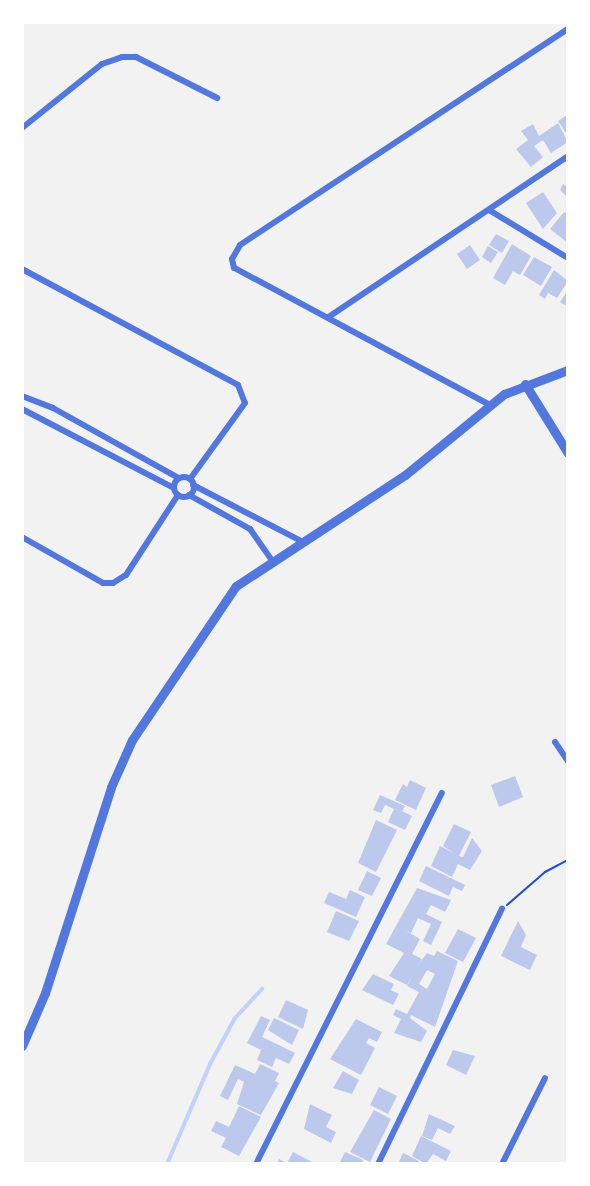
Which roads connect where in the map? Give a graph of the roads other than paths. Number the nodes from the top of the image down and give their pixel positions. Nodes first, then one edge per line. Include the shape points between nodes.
1 (567, 29) edge
2 (217, 98) dead end
3 (22, 128) edge
4 (567, 156) edge
5 (489, 210) junction
6 (567, 258) edge
7 (22, 269) edge
8 (330, 316) junction
9 (567, 370) edge
10 (525, 384) junction
11 (22, 396) edge
12 (490, 405) junction
13 (22, 409) edge
14 (567, 453) edge
15 (179, 478) junction
16 (191, 482) junction
17 (174, 488) junction
18 (178, 495) junction
19 (189, 495) junction
20 (22, 537) edge
21 (301, 541) junction
22 (272, 560) junction
23 (555, 742) dead end
24 (567, 761) edge
25 (442, 793) dead end
26 (502, 909) road end
27 (22, 1046) edge
28 (545, 1078) dead end
29 (256, 1164) edge
30 (378, 1164) edge
31 (502, 1164) edge

1 - 8 street via 234,252 234,268
2 - 3 street via 136,57 122,57 102,64
4 - 5 street
5 - 6 street
5 - 8 street
7 - 16 street via 238,385 245,403
8 - 12 street
9 - 10 street
10 - 12 street
10 - 14 street
11 - 15 street via 53,408
12 - 21 street via 405,475
13 - 17 street
15 - 16 street
15 - 17 street
16 - 19 street
16 - 21 street
17 - 18 street
18 - 19 street
18 - 20 street via 126,575 114,583 103,583
19 - 22 street via 250,529
21 - 22 street
22 - 27 street via 236,586 225,600 132,740 111,787 45,993
23 - 24 street
25 - 29 street
26 - 30 street
28 - 31 street

